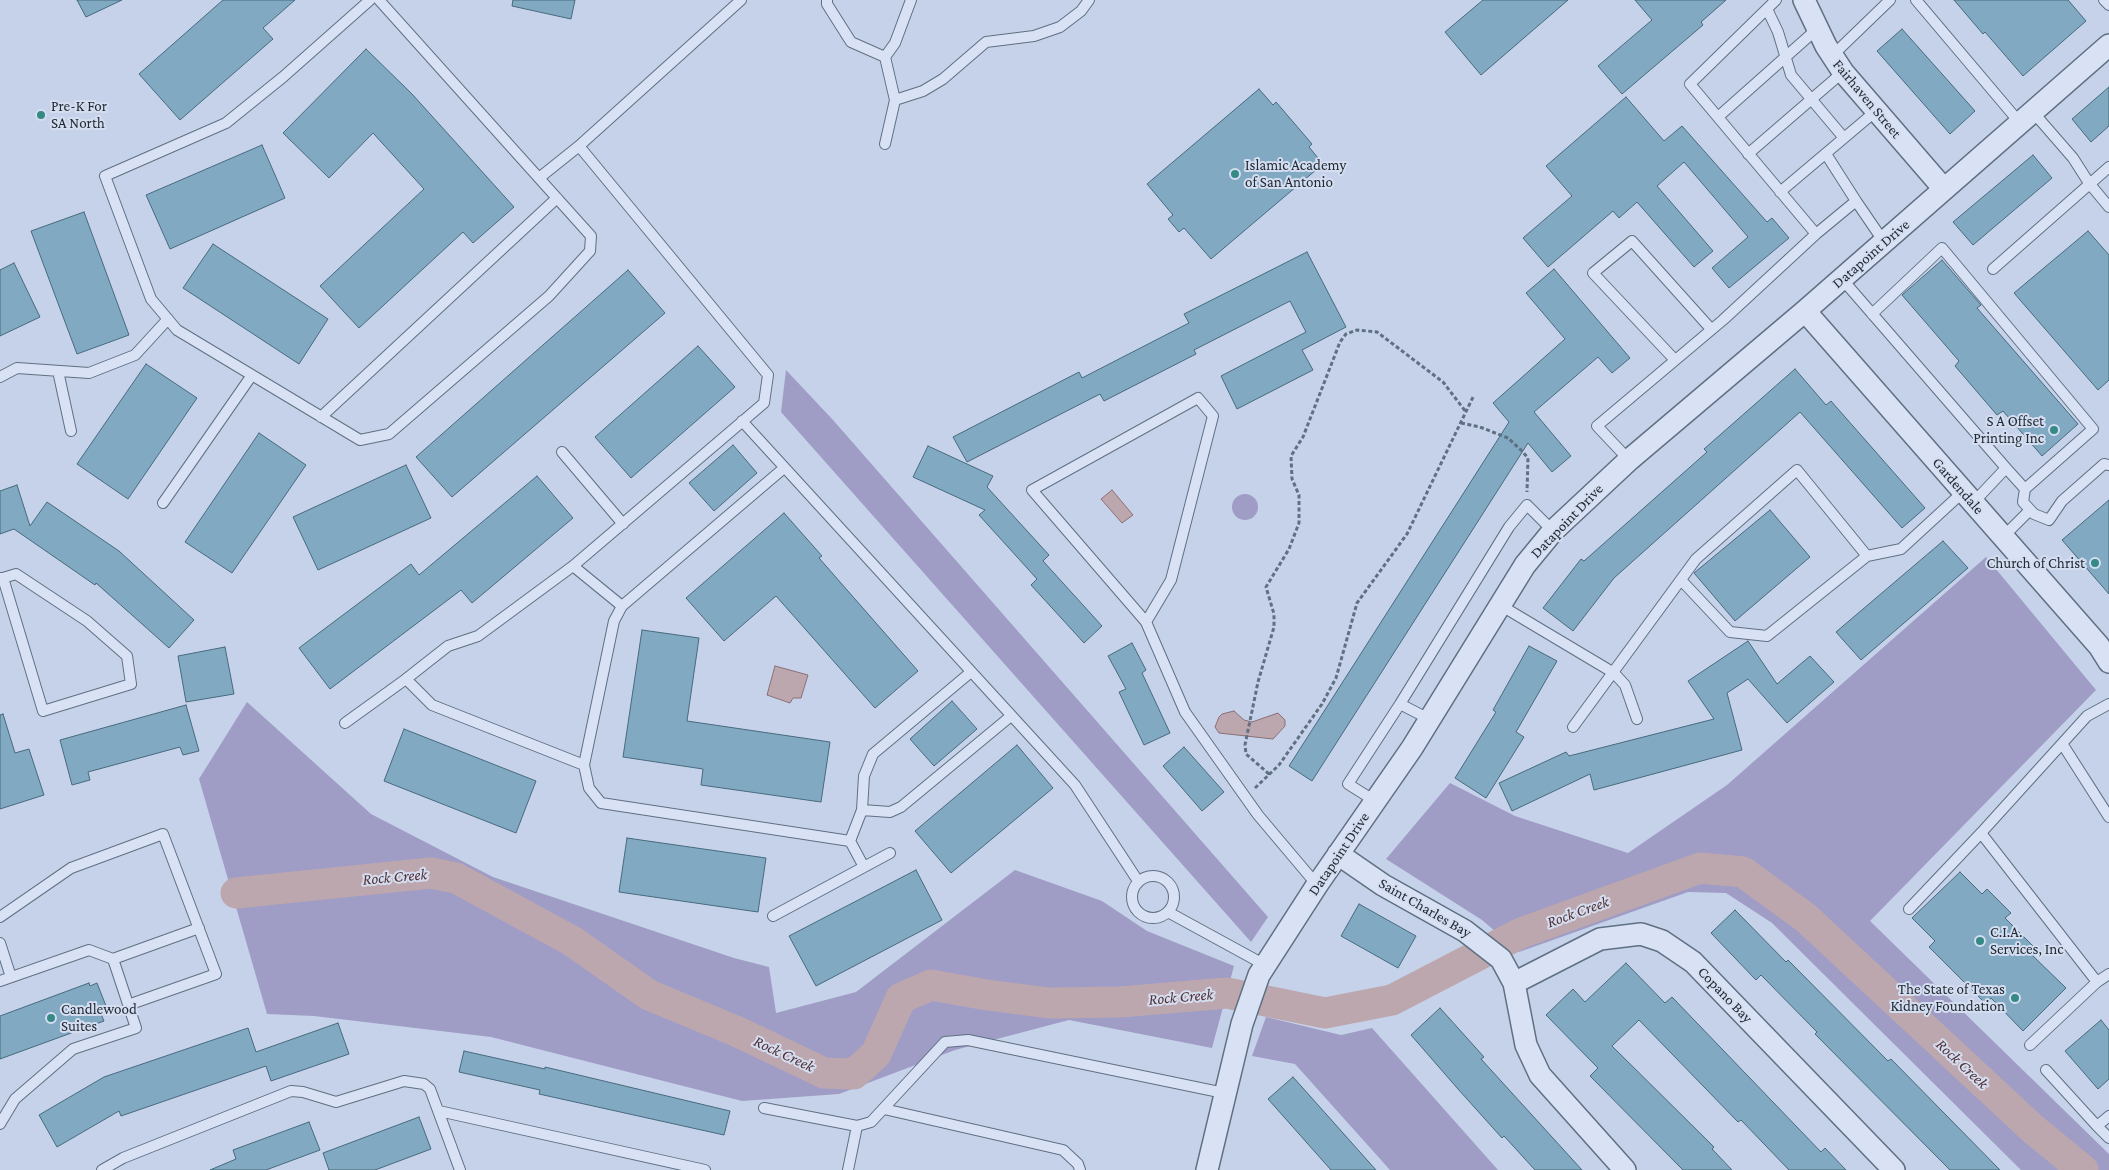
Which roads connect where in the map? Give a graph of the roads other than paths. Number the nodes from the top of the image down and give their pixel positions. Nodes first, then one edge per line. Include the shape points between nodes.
1 (370, 0) edge
2 (379, 0) edge
3 (742, 0) edge
4 (827, 0) edge
5 (910, 0) edge
6 (1088, 0) edge
7 (1776, 0) edge
8 (1804, 0) edge
9 (1890, 0) edge
10 (1916, 0) edge
11 (1766, 9) junction
12 (1817, 29) junction
13 (2109, 45) edge
14 (885, 57) junction
15 (1785, 57) junction
16 (1838, 64) junction
17 (1811, 99) junction
18 (895, 100) junction
19 (1876, 111) junction
20 (2026, 117) junction
21 (1718, 118) junction
22 (1844, 138) junction
23 (885, 144) dead end
24 (579, 146) junction
25 (1748, 154) junction
26 (1826, 154) junction
27 (2109, 167) edge
28 (539, 178) junction
29 (2089, 183) junction
30 (1944, 189) junction
31 (1780, 192) junction
32 (557, 198) junction
33 (1856, 201) junction
34 (2109, 207) edge
35 (1816, 234) junction
36 (1884, 242) junction
37 (1993, 269) dead end
38 (1842, 279) junction
39 (1805, 311) junction
40 (1872, 314) junction
41 (168, 319) junction
42 (1711, 329) junction
43 (1674, 360) junction
44 (58, 371) junction
45 (252, 375) junction
46 (0, 377) edge
47 (321, 417) junction
48 (742, 422) junction
49 (71, 431) dead end
50 (562, 452) dead end
51 (1629, 460) junction
52 (2109, 465) edge
53 (784, 468) junction
54 (2006, 468) junction
55 (2025, 489) junction
56 (1968, 497) junction
57 (162, 503) dead end
58 (2030, 510) junction
59 (622, 524) junction
60 (1553, 530) junction
61 (2002, 536) junction
62 (1867, 556) junction
63 (573, 566) junction
64 (2, 578) edge
65 (1681, 580) junction
66 (1500, 605) junction
67 (622, 606) junction
68 (1146, 622) junction
69 (2109, 662) edge
70 (971, 672) junction
71 (1614, 673) junction
72 (406, 679) junction
73 (1400, 704) junction
74 (2109, 704) edge
75 (1011, 716) junction
76 (1428, 719) junction
77 (1637, 719) dead end
78 (345, 723) dead end
79 (1574, 727) dead end
80 (2063, 744) junction
81 (584, 765) junction
82 (1375, 801) junction
83 (862, 810) junction
84 (2109, 817) edge
85 (1981, 833) junction
86 (850, 841) junction
87 (890, 853) dead end
88 (1338, 854) junction
89 (864, 867) junction
90 (1138, 881) junction
91 (1317, 885) junction
92 (1909, 909) dead end
93 (1168, 912) junction
94 (773, 916) dead end
95 (0, 918) edge
96 (199, 928) junction
97 (0, 943) edge
98 (113, 959) junction
99 (1262, 970) junction
100 (2109, 974) edge
101 (11, 977) junction
102 (0, 981) edge
103 (2097, 982) junction
104 (1514, 983) junction
105 (128, 1005) junction
106 (2030, 1045) dead end
107 (2046, 1070) dead end
108 (1224, 1093) junction
109 (764, 1108) dead end
110 (884, 1109) junction
111 (439, 1111) junction
112 (2109, 1116) edge
113 (0, 1124) edge
114 (856, 1126) junction
115 (2097, 1126) junction
116 (2109, 1138) edge
117 (102, 1170) edge
118 (460, 1170) edge
119 (705, 1170) edge
120 (848, 1170) edge
121 (1080, 1170) edge
122 (1207, 1170) edge
123 (1625, 1170) edge
124 (1894, 1170) edge

1 - 41 lane via 226,123 105,176 151,299
2 - 28 lane
3 - 24 lane
4 - 14 lane via 851,42
5 - 14 lane via 895,43
6 - 18 lane via 1081,11 1060,27 1034,36 986,42 943,79 923,91
7 - 11 lane
8 - 12 street, Fairhaven Street
9 - 16 lane
10 - 20 lane
11 - 15 lane via 1778,32
11 - 21 lane via 1690,84
12 - 15 lane
12 - 16 street, Fairhaven Street
13 - 20 street, Datapoint Drive
14 - 18 lane
15 - 17 lane via 1791,75
15 - 21 lane
16 - 17 lane
16 - 19 street, Fairhaven Street
17 - 22 lane
17 - 25 lane
18 - 23 lane
19 - 22 lane
19 - 30 street, Fairhaven Street
20 - 29 lane via 2073,158
20 - 30 street, Datapoint Drive
21 - 25 lane
22 - 26 lane
24 - 28 lane
24 - 48 lane via 768,375 764,403
25 - 31 lane
26 - 31 lane
26 - 33 lane
27 - 29 lane
28 - 32 lane
29 - 34 lane
29 - 37 lane
30 - 36 street, Datapoint Drive
31 - 35 lane
32 - 47 lane
32 - 47 lane via 591,236 590,251 549,296 389,434 360,440
33 - 35 lane
33 - 36 lane
35 - 42 lane
36 - 38 street, Datapoint Drive
38 - 39 street, Datapoint Drive
38 - 40 lane
39 - 51 street, Datapoint Drive
39 - 56 street, Gardendale
40 - 54 lane
40 - 55 lane via 1942,248 2093,429
41 - 44 lane via 135,355 89,373
41 - 45 lane via 177,330
42 - 43 lane
42 - 43 lane via 1632,241 1593,273
43 - 51 lane via 1597,426
44 - 46 lane via 17,368
44 - 49 lane
45 - 47 lane
45 - 57 lane
48 - 53 lane
48 - 59 lane
50 - 59 lane
51 - 60 street, Datapoint Drive
52 - 58 lane via 2104,464 2062,501 2049,520
53 - 67 lane
53 - 70 lane
54 - 55 lane
54 - 56 lane
55 - 58 lane via 2023,502
56 - 61 street, Gardendale
56 - 62 lane via 1929,523 1901,549
58 - 61 lane
59 - 63 lane
60 - 66 street, Datapoint Drive via 1525,565
60 - 73 lane via 1527,505 1509,526
61 - 69 street, Gardendale via 2099,646
62 - 65 lane via 1767,636 1730,632
62 - 65 lane via 1797,470 1696,559
63 - 67 lane
63 - 72 lane via 478,636 448,646
64 - 64 lane via 16,574 87,621 127,656 131,684 42,711
65 - 71 lane
66 - 71 lane
66 - 76 street, Datapoint Drive
67 - 81 lane via 614,621
68 - 68 lane via 1171,580 1213,416 1198,398 1032,490
68 - 91 lane via 1185,712 1245,797
70 - 75 lane
70 - 83 lane via 873,754 864,776
71 - 77 lane via 1625,685
71 - 79 lane
72 - 78 lane
72 - 81 lane via 432,705
73 - 76 lane
73 - 82 lane via 1348,784
74 - 80 lane via 2088,716
75 - 83 lane via 901,807 890,812
75 - 90 lane via 1075,785
76 - 82 street, Datapoint Drive
80 - 84 lane
80 - 85 lane
81 - 86 lane via 589,788 601,803
82 - 88 street, Datapoint Drive
83 - 86 lane
85 - 92 lane
85 - 103 lane
86 - 89 lane
87 - 89 lane
88 - 91 street, Datapoint Drive
88 - 104 street, Saint Charles Bay via 1383,885 1480,941 1501,959
89 - 94 lane
90 - 93 lane via 1144,877 1159,876 1171,884 1174,899
90 - 93 lane via 1131,895 1135,909 1154,918
91 - 99 street, Datapoint Drive
93 - 99 lane
95 - 96 lane via 71,868 163,834
96 - 98 lane
96 - 105 lane via 216,974
97 - 101 lane
98 - 101 lane via 89,950
98 - 105 lane
99 - 108 street, Datapoint Drive via 1242,1024
100 - 103 lane
101 - 102 lane
103 - 106 lane
104 - 123 street, Saint Charles Bay via 1526,1045 1540,1075
104 - 124 street, Copano Bay via 1600,939 1641,934 1662,941 1692,962
105 - 113 lane via 136,1028 73,1049 15,1099
107 - 115 lane
108 - 110 lane via 968,1040 945,1042
108 - 122 street, Datapoint Drive
109 - 114 lane
110 - 114 lane via 871,1122
110 - 121 lane via 1063,1150
111 - 117 lane via 430,1089 415,1082 404,1081 336,1102 303,1092 291,1092 123,1158
111 - 118 lane
111 - 119 lane
112 - 115 lane
114 - 120 lane
115 - 116 lane

